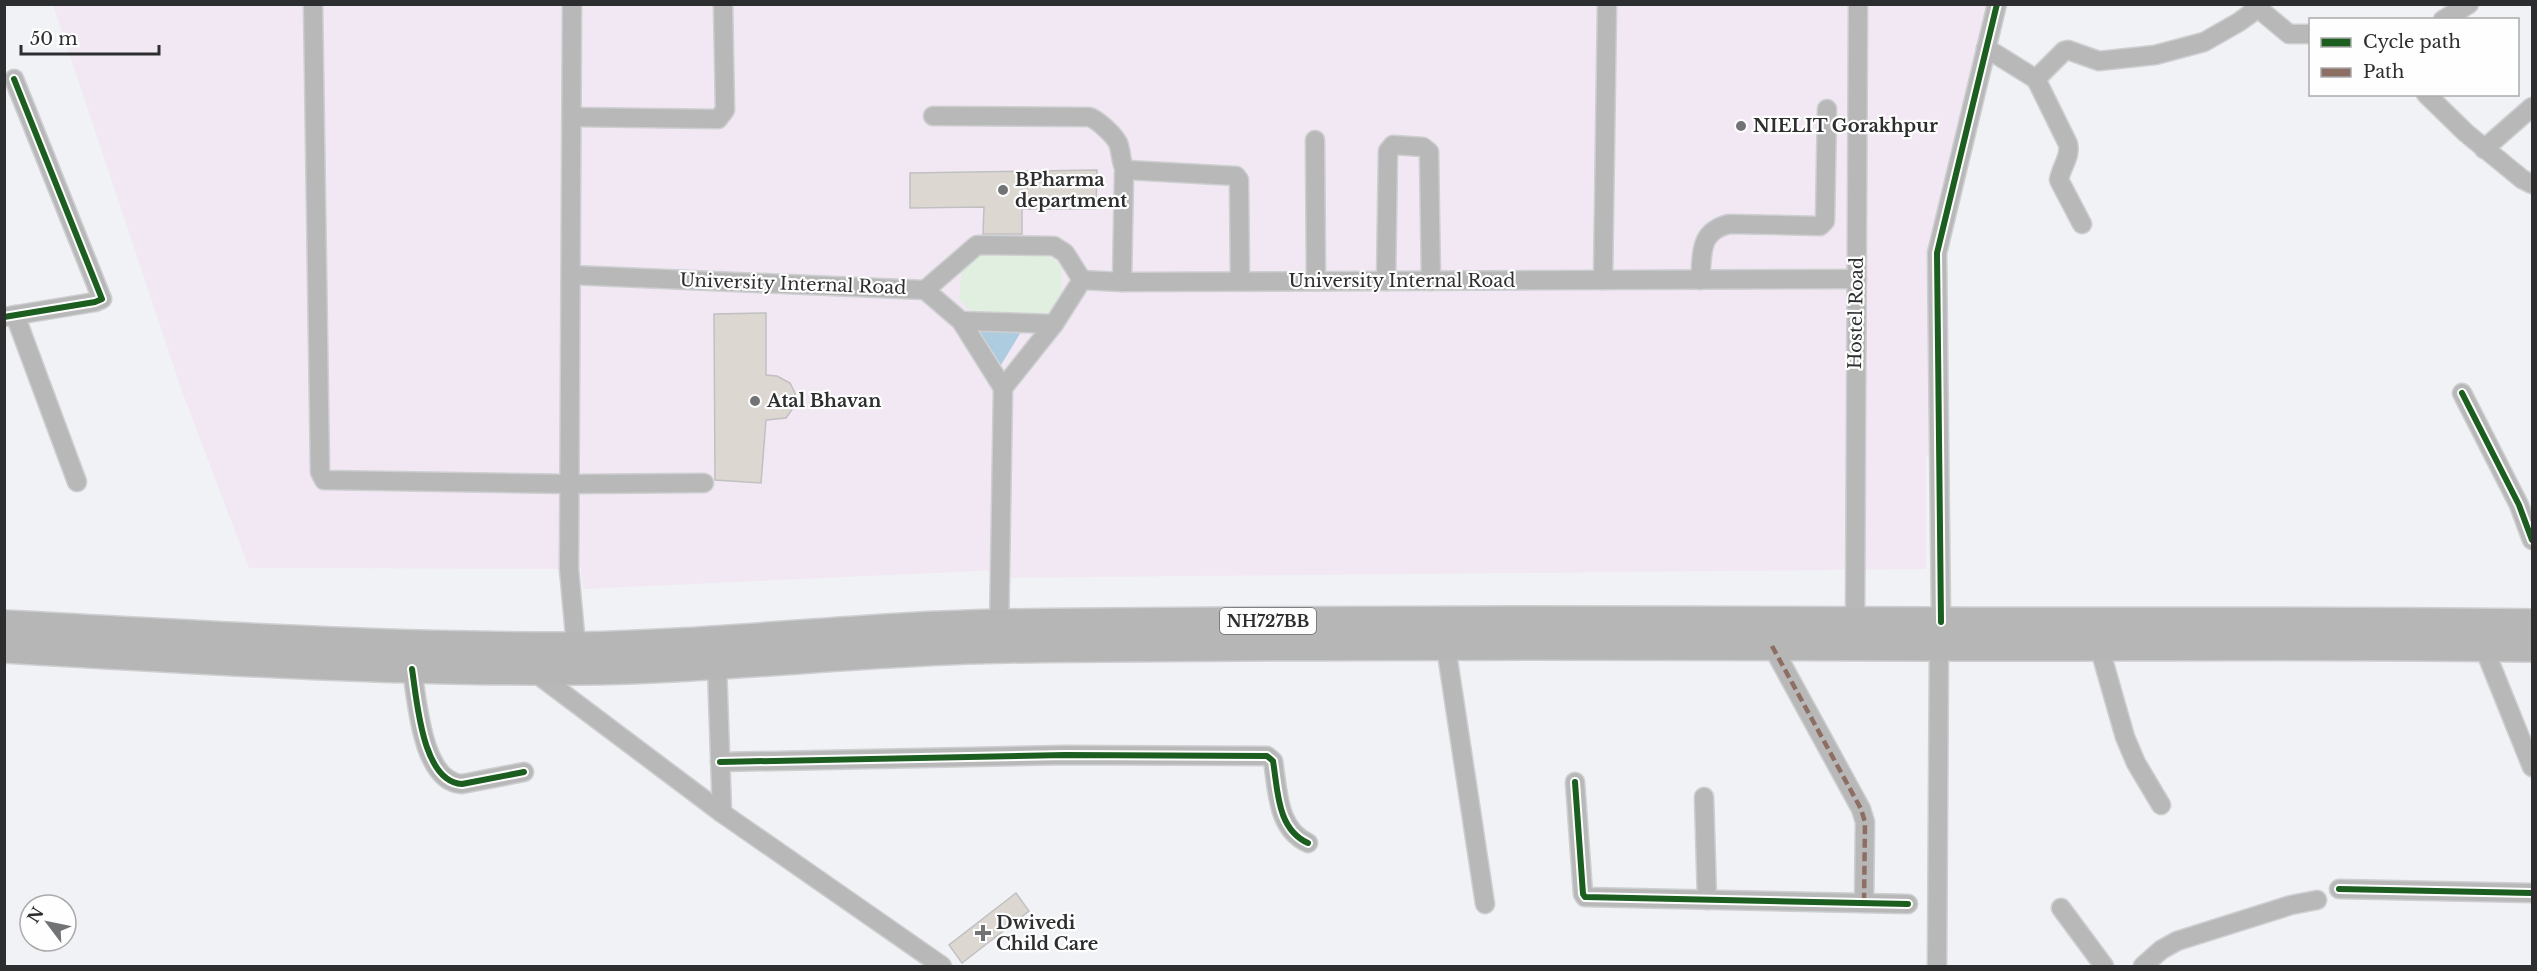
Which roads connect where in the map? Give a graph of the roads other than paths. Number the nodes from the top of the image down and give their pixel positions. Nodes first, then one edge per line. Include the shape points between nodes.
1 (313, 4) edge
2 (572, 4) edge
3 (723, 4) edge
4 (1607, 4) edge
5 (1858, 4) edge
6 (1996, 4) edge
7 (2469, 4) edge
8 (2255, 7) edge
9 (2446, 18) edge
10 (2309, 34) edge
11 (1986, 48) junction
12 (14, 79) dead end
13 (2036, 80) junction
14 (2428, 96) edge
15 (2532, 107) edge
16 (1827, 109) dead end
17 (933, 116) dead end
18 (572, 117) junction
19 (1315, 140) dead end
20 (2484, 149) junction
21 (1126, 171) junction
22 (2532, 184) edge
23 (2082, 224) dead end
24 (571, 275) junction
25 (1857, 279) junction
26 (1082, 280) junction
27 (1604, 280) junction
28 (1700, 280) junction
29 (1240, 281) junction
30 (1316, 281) junction
31 (1386, 281) junction
32 (1431, 281) junction
33 (1122, 282) junction
34 (925, 290) junction
35 (10, 316) edge
36 (961, 321) junction
37 (1054, 324) junction
38 (1003, 388) junction
39 (2462, 393) dead end
40 (77, 482) dead end
41 (704, 483) dead end
42 (570, 484) junction
43 (2532, 540) edge
44 (2532, 623) edge
45 (4, 624) edge
46 (1854, 633) junction
47 (1940, 634) junction
48 (2479, 635) junction
49 (999, 636) junction
50 (521, 645) junction
51 (576, 646) junction
52 (1772, 646) junction
53 (2099, 646) junction
54 (1446, 647) junction
55 (2532, 648) edge
56 (4, 649) edge
57 (717, 666) junction
58 (412, 669) junction
59 (532, 670) junction
60 (720, 762) junction
61 (2532, 767) edge
62 (524, 772) dead end
63 (1575, 782) dead end
64 (1704, 797) dead end
65 (2161, 805) dead end
66 (722, 813) junction
67 (1308, 843) dead end
68 (2339, 889) dead end
69 (2532, 893) edge
70 (1707, 900) junction
71 (2317, 900) dead end
72 (1864, 903) junction
73 (1485, 904) dead end
74 (1908, 904) dead end
75 (2061, 908) dead end
76 (942, 966) edge
77 (1937, 966) edge
78 (2104, 966) edge
79 (2143, 966) edge

1 - 42 street via 322,476 328,481
2 - 18 street
3 - 18 street via 725,110 718,119
4 - 27 street
5 - 25 street, Hostel Road
6 - 11 street
7 - 9 street
8 - 10 street via 2289,34
8 - 13 street via 2204,42 2166,53 2099,61 2064,51
11 - 13 street
11 - 47 street via 1936,253
12 - 35 street via 102,299
13 - 23 street via 2068,144 2069,154 2060,180
14 - 20 street
15 - 20 street
16 - 28 street via 1823,224 1715,228 1707,237
17 - 21 street via 1089,117 1119,144
18 - 24 street
19 - 30 street
20 - 22 street
21 - 29 street via 1236,176
21 - 33 street
24 - 34 street, University Internal Road
24 - 42 street
25 - 28 street, University Internal Road
25 - 46 street, Hostel Road
26 - 33 street, University Internal Road
26 - 34 street via 1065,253 1054,246 976,245
26 - 37 street
27 - 28 street, University Internal Road
27 - 32 street, University Internal Road
29 - 30 street, University Internal Road
29 - 33 street, University Internal Road
30 - 31 street, University Internal Road
31 - 32 street, University Internal Road
31 - 32 street via 1388,151 1393,145 1422,147 1429,152
34 - 36 street, University Internal Road
35 - 40 street
36 - 37 street
36 - 38 street, University Internal Road
37 - 38 street
38 - 49 street
39 - 43 street via 2519,505
41 - 42 street
42 - 51 street via 569,569
44 - 48 highway, NH727BB
45 - 50 highway, NH727BB via 413,644
46 - 47 highway, NH727BB
46 - 49 highway, NH727BB via 1407,620
46 - 52 highway, NH727BB
47 - 48 highway, NH727BB via 2344,620
47 - 53 highway, NH727BB
47 - 77 street
48 - 53 highway, NH727BB
48 - 55 highway, NH727BB
48 - 61 street
49 - 51 highway, NH727BB via 893,628
49 - 54 highway, NH727BB
49 - 57 highway, NH727BB via 894,652
50 - 51 highway, NH727BB
50 - 59 street
52 - 54 highway, NH727BB
52 - 72 street via 1861,809 1865,822
53 - 65 street via 2125,737
54 - 73 street
56 - 58 highway, NH727BB
57 - 59 highway, NH727BB
57 - 60 street
58 - 59 highway, NH727BB
58 - 62 street via 424,736 444,779 462,784
59 - 66 street
60 - 66 street
60 - 67 street via 1065,755 1267,756 1274,761 1285,823 1292,834
63 - 70 street via 1585,897
64 - 70 street
66 - 76 street
68 - 69 street
70 - 72 street
71 - 79 street via 2177,942
72 - 74 street
75 - 78 street

